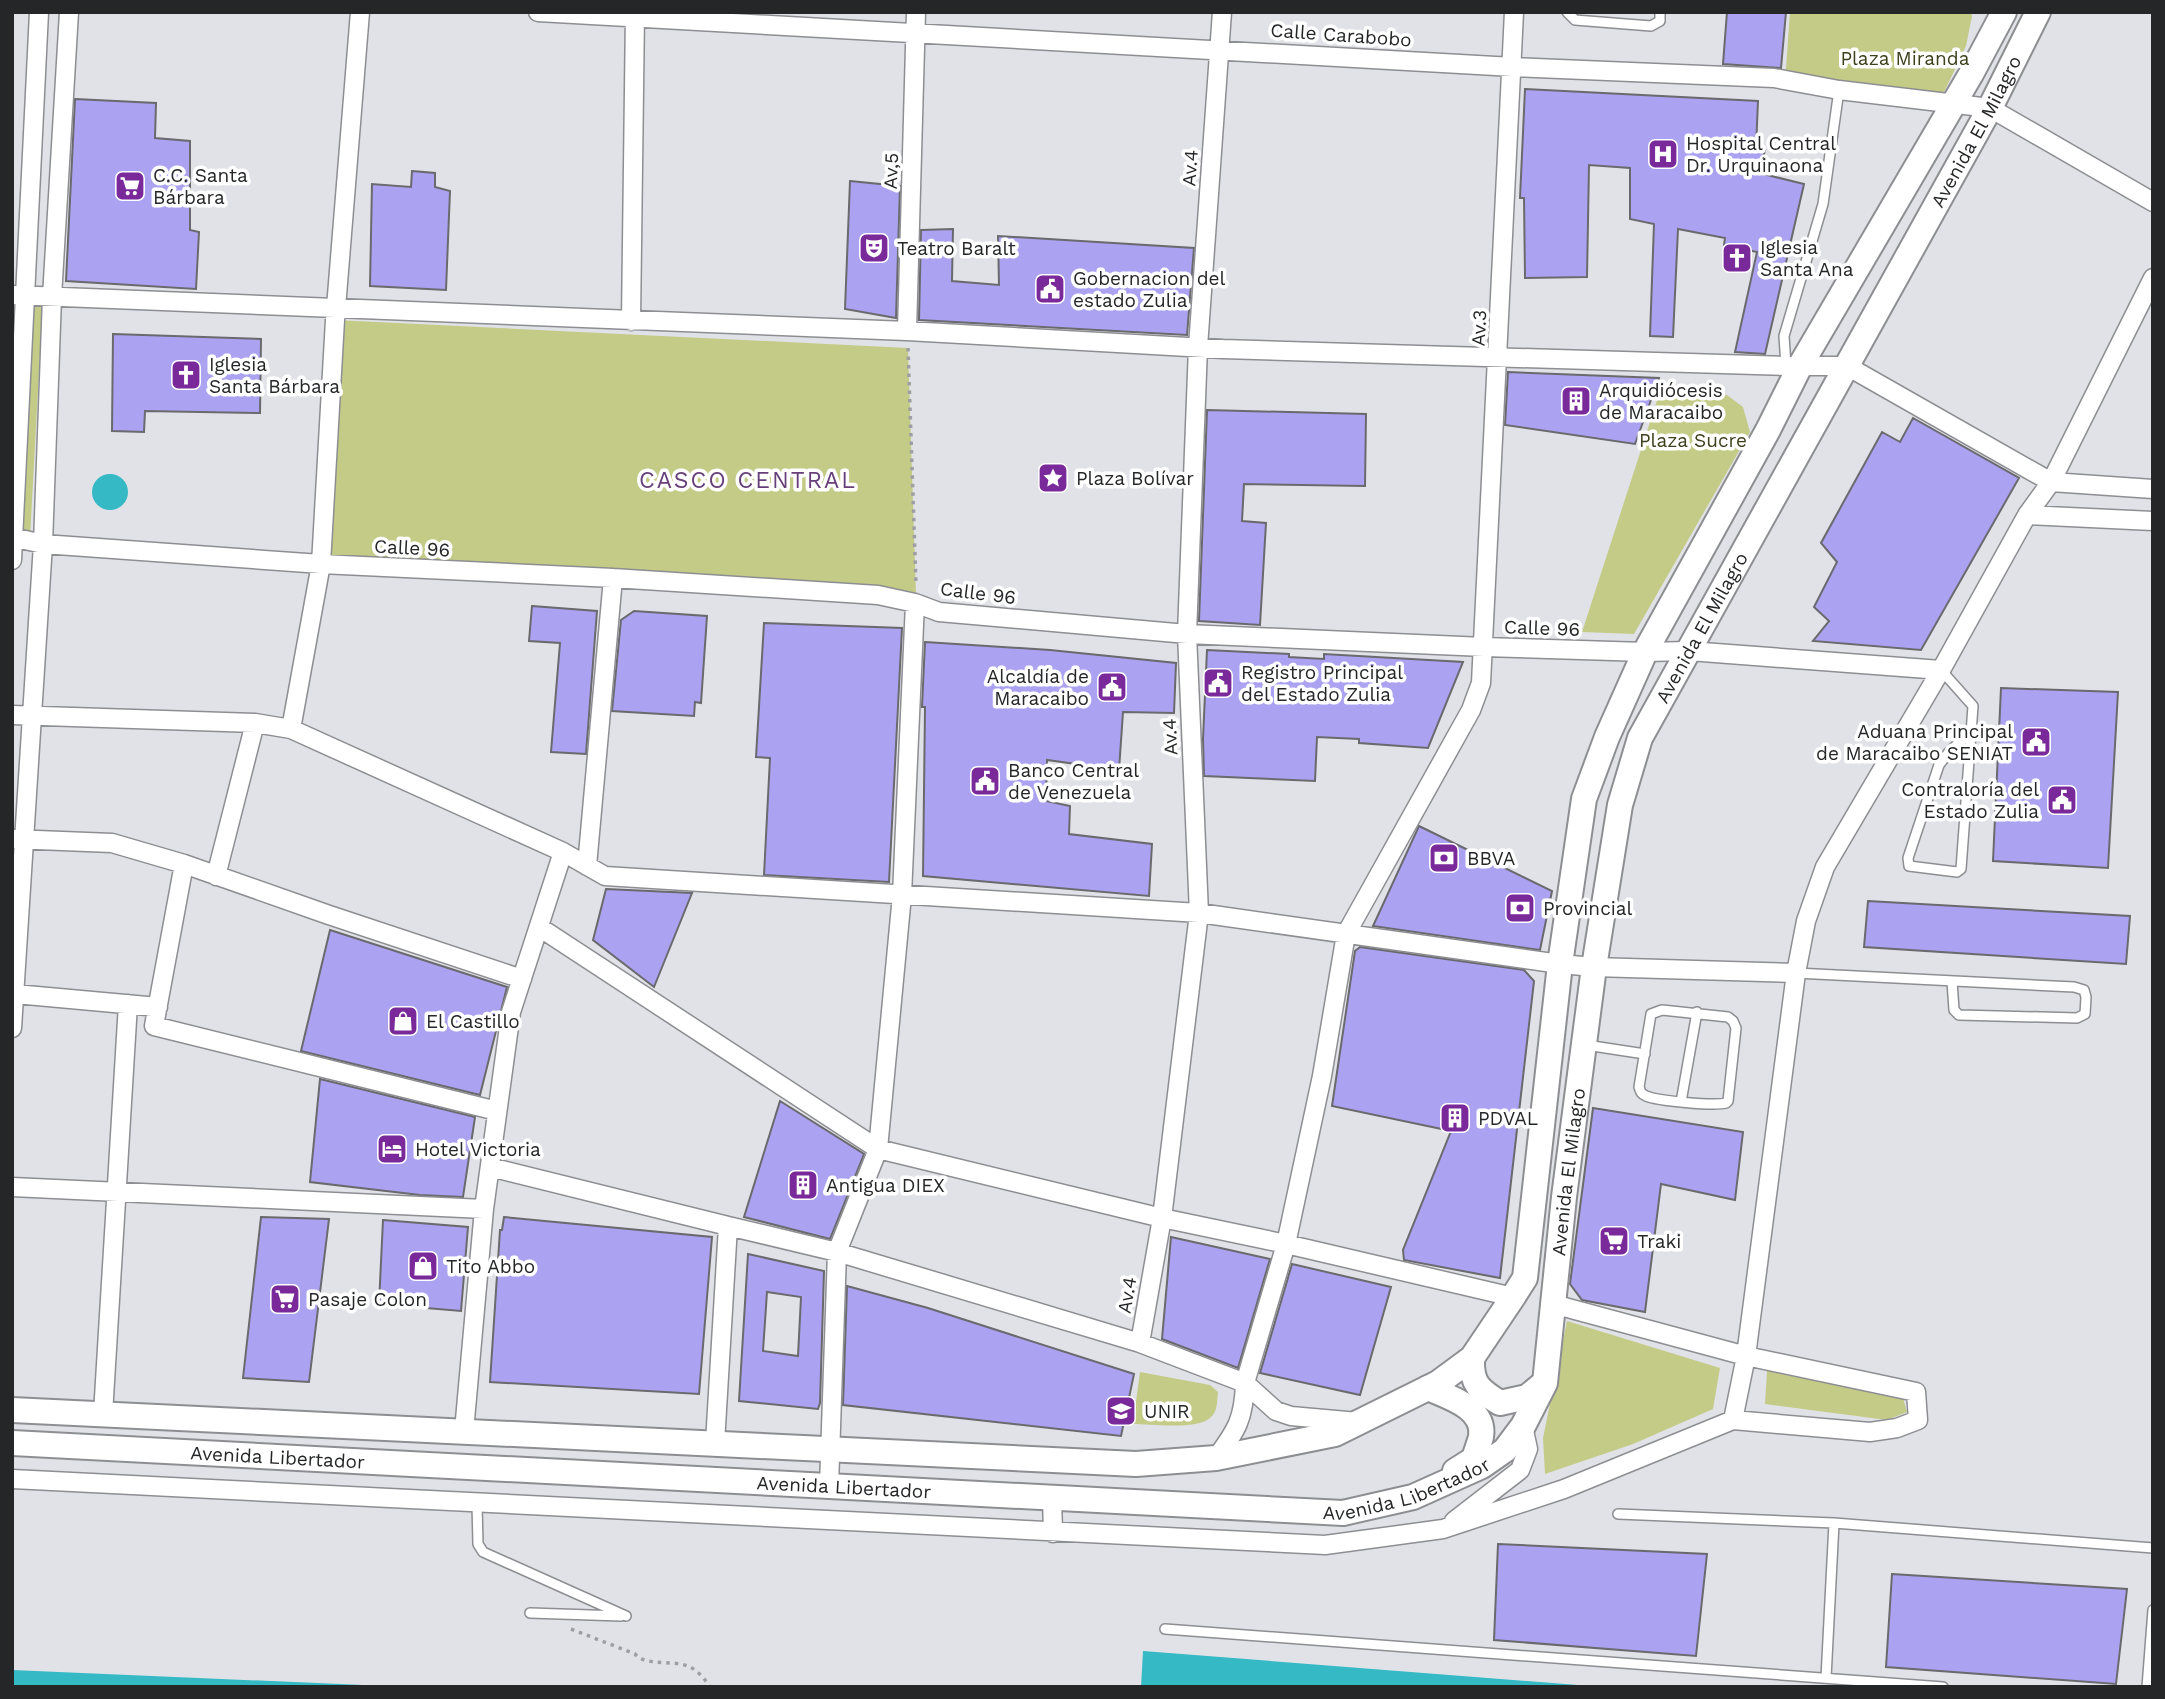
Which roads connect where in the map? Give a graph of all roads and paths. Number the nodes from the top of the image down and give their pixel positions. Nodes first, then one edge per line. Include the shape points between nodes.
1 (38, 12) edge
2 (69, 12) edge
3 (360, 12) edge
4 (538, 12) edge
5 (916, 12) edge
6 (1222, 12) edge
7 (1514, 12) edge
8 (1567, 12) edge
9 (1660, 12) edge
10 (1985, 12) edge
11 (2004, 12) edge
12 (2038, 12) edge
13 (635, 14) edge
14 (915, 34) junction
15 (1219, 49) junction
16 (1980, 56) junction
17 (1513, 67) junction
18 (1839, 90) junction
19 (1952, 105) junction
20 (1990, 108) junction
21 (2153, 202) edge
22 (2153, 278) edge
23 (19, 296) edge
24 (52, 297) junction
25 (336, 308) junction
26 (631, 321) junction
27 (907, 331) junction
28 (1198, 347) junction
29 (1498, 356) junction
30 (1793, 366) junction
31 (1847, 366) junction
32 (2051, 482) junction
33 (2153, 489) edge
34 (2026, 515) junction
35 (2153, 521) edge
36 (13, 537) edge
37 (43, 544) junction
38 (12, 560) edge
39 (321, 565) junction
40 (613, 578) junction
41 (915, 603) junction
42 (1186, 634) junction
43 (1484, 647) junction
44 (1689, 651) junction
45 (1645, 652) junction
46 (1941, 670) junction
47 (12, 715) edge
48 (31, 715) junction
49 (254, 723) junction
50 (291, 729) junction
51 (1972, 731) junction
52 (19, 840) edge
53 (563, 852) junction
54 (184, 864) junction
55 (587, 866) junction
56 (216, 876) junction
57 (902, 895) junction
58 (1199, 913) junction
59 (539, 927) junction
60 (1346, 934) junction
61 (1560, 964) junction
62 (1594, 967) junction
63 (1796, 973) junction
64 (522, 979) junction
65 (1952, 981) junction
66 (15, 994) junction
67 (128, 1004) junction
68 (158, 1007) junction
69 (1697, 1012) junction
70 (12, 1028) edge
71 (1584, 1044) junction
72 (1645, 1054) junction
73 (1681, 1102) junction
74 (498, 1111) junction
75 (878, 1149) junction
76 (490, 1167) junction
77 (12, 1187) edge
78 (118, 1192) junction
79 (484, 1209) junction
80 (1162, 1218) junction
81 (728, 1226) junction
82 (1286, 1244) junction
83 (837, 1252) junction
84 (1513, 1297) junction
85 (1553, 1304) junction
86 (1140, 1343) junction
87 (1746, 1356) junction
88 (1472, 1358) junction
89 (1245, 1382) junction
90 (1545, 1383) junction
91 (1428, 1388) junction
92 (12, 1410) edge
93 (103, 1414) junction
94 (1733, 1420) junction
95 (1360, 1422) junction
96 (1523, 1426) junction
97 (464, 1432) junction
98 (12, 1443) edge
99 (715, 1443) junction
100 (828, 1449) junction
101 (1216, 1458) junction
102 (12, 1479) edge
103 (829, 1486) junction
104 (1052, 1497) junction
105 (1413, 1497) junction
106 (477, 1504) junction
107 (1618, 1514) dead end
108 (1834, 1523) junction
109 (1443, 1529) junction
110 (1053, 1533) junction
111 (2153, 1548) edge
112 (2153, 1610) edge
113 (530, 1613) dead end
114 (565, 1626) dead end
115 (1165, 1629) dead end
116 (1826, 1678) junction
117 (710, 1687) edge
118 (1943, 1687) edge
119 (2147, 1687) edge

1 - 23 street
2 - 24 street
3 - 25 street
4 - 13 street, Calle Carabobo
5 - 14 street, Av,5
6 - 15 street, Av.4
7 - 17 street, Av.3
8 - 9 lane via 1575,20 1651,26 1660,21
10 - 16 main road
11 - 16 main road, Avenida El Milagro
12 - 20 main road, Avenida El Milagro
13 - 14 street, Calle Carabobo
13 - 26 street
14 - 15 street, Calle Carabobo
14 - 27 street, Av,5
15 - 17 street, Calle Carabobo
15 - 28 street, Av.4
16 - 19 main road, Avenida El Milagro
17 - 18 street, Calle Carabobo via 1737,75
17 - 29 street, Av.3
18 - 19 street, Calle Carabobo
18 - 30 lane via 1823,204 1784,336
19 - 20 street, Calle Carabobo
19 - 30 main road, Avenida El Milagro
20 - 21 street
20 - 31 main road, Avenida El Milagro
22 - 32 street
23 - 24 street
23 - 36 street
24 - 25 street
24 - 37 street
25 - 26 street
25 - 39 street
26 - 27 street
27 - 28 street
27 - 41 path
28 - 29 street
28 - 42 street, Av.4
29 - 30 street
29 - 43 street, Av.3
30 - 31 street
30 - 45 main road, Avenida El Milagro via 1768,430
31 - 32 street
31 - 44 main road, Avenida El Milagro
32 - 33 street
32 - 34 street
34 - 35 street
34 - 46 street
36 - 37 street, Calle 96
36 - 38 street
37 - 39 street, Calle 96
37 - 48 street
39 - 40 street, Calle 96
39 - 50 street
40 - 41 street, Calle 96 via 878,595
40 - 55 street
41 - 42 street, Calle 96 via 939,612
41 - 57 street
42 - 43 street, Calle 96
42 - 58 street, Av.4
43 - 45 street, Calle 96
43 - 60 street, Av.3 via 1481,683 1471,710
44 - 45 street, Calle 96
44 - 46 street, Calle 96
44 - 62 main road, Avenida El Milagro via 1640,738 1623,794
45 - 61 main road, Avenida El Milagro via 1584,799
46 - 51 lane via 1973,706
46 - 63 street via 1825,866 1806,921
47 - 48 street
48 - 49 street
48 - 52 street
49 - 50 street
49 - 56 street
50 - 53 street
51 - 51 lane via 1939,765 1909,866 1961,869
52 - 54 street via 112,843
52 - 66 street
53 - 55 street
53 - 59 street
54 - 56 street
54 - 68 street
55 - 57 street via 605,876
56 - 64 street
57 - 58 street
57 - 75 street
58 - 60 street
58 - 80 street, Av.4
59 - 64 street
59 - 75 street
60 - 61 street
60 - 82 street, Av.3
61 - 62 street
61 - 84 main road, Avenida El Milagro via 1525,1278
62 - 63 street
62 - 71 main road, Avenida El Milagro
63 - 65 lane
63 - 87 street
64 - 74 street via 511,1012
65 - 65 lane via 1954,1010 1959,1016 2077,1018 2085,1014 2084,990 2074,987
66 - 67 street
66 - 70 street
67 - 68 street
67 - 78 street
68 - 74 street via 154,1026
69 - 72 lane via 1662,1010 1651,1014
69 - 73 lane
69 - 73 lane via 1728,1017 1736,1028 1728,1101
71 - 72 lane
71 - 85 main road, Avenida El Milagro
72 - 73 lane via 1641,1092
74 - 76 street
75 - 80 street
75 - 83 street
76 - 79 street
76 - 81 street
77 - 78 street
78 - 79 street
78 - 93 street
79 - 97 street
80 - 82 street
80 - 86 street, Av.4
81 - 83 street
81 - 99 street
82 - 84 street
82 - 89 street, Av.3
83 - 86 street
83 - 100 street
84 - 88 main road, Avenida Libertador
85 - 87 street
85 - 90 main road, Avenida Libertador
86 - 89 street, Av.4
87 - 94 street
87 - 94 street via 1916,1392 1918,1420 1897,1429 1870,1432
88 - 90 main road via 1471,1375 1481,1392 1500,1403 1527,1397
88 - 91 main road, Avenida Libertador
89 - 95 street via 1276,1411
89 - 101 street, Av.3 via 1237,1431
90 - 96 main road, Avenida Libertador
91 - 95 main road, Avenida Libertador
91 - 105 main road via 1460,1401 1475,1413 1482,1434 1474,1459
92 - 93 main road, Avenida Libertador
93 - 97 main road, Avenida Libertador
94 - 109 street via 1564,1489
95 - 101 main road, Avenida Libertador via 1335,1434
96 - 105 main road, Avenida Libertador via 1505,1450 1482,1466
96 - 109 street via 1528,1449 1520,1470
97 - 99 main road, Avenida Libertador
98 - 103 main road, Avenida Libertador
99 - 100 main road, Avenida Libertador
100 - 101 main road, Avenida Libertador via 1136,1464
100 - 103 street
102 - 106 street
103 - 104 main road, Avenida Libertador
104 - 105 main road, Avenida Libertador via 1343,1513
104 - 110 street
106 - 110 street
106 - 113 lane via 482,1552 626,1616
107 - 108 lane
108 - 111 lane
108 - 116 lane
109 - 110 street via 1325,1545
112 - 119 lane
114 - 117 path via 642,1659 693,1668
115 - 116 lane
116 - 118 lane

